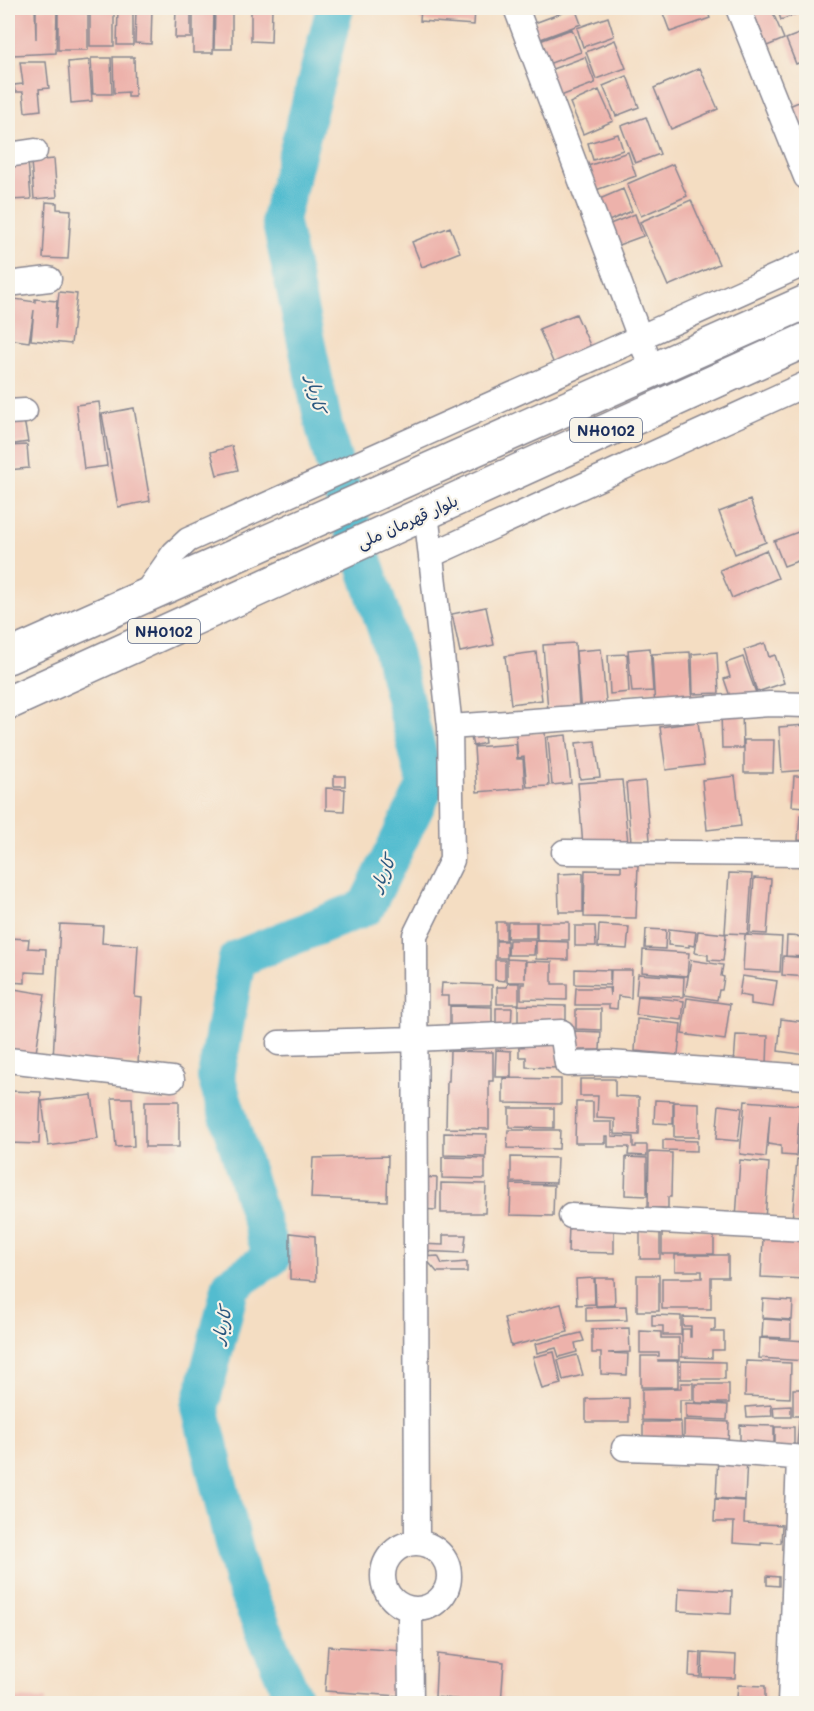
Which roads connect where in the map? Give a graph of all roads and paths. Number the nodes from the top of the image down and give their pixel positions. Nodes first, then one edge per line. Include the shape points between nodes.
1 (516, 8) edge
2 (738, 8) edge
3 (34, 151) dead end
4 (8, 155) edge
5 (807, 177) edge
6 (807, 263) edge
7 (49, 279) dead end
8 (8, 284) edge
9 (807, 302) edge
10 (639, 338) junction
11 (807, 340) edge
12 (652, 370) junction
13 (805, 390) edge
14 (416, 517) junction
15 (431, 555) junction
16 (143, 597) junction
17 (8, 657) edge
18 (8, 703) edge
19 (807, 705) edge
20 (450, 727) junction
21 (564, 852) dead end
22 (807, 854) edge
23 (415, 1039) junction
24 (279, 1042) dead end
25 (8, 1060) edge
26 (807, 1077) edge
27 (172, 1079) dead end
28 (571, 1216) dead end
29 (807, 1229) edge
30 (624, 1448) dead end
31 (803, 1458) edge
32 (417, 1543) junction
33 (410, 1609) junction
34 (411, 1704) edge
35 (790, 1704) edge

1 - 10 street
2 - 5 street
3 - 4 street
6 - 10 street
7 - 8 street
9 - 12 highway, NH0102
10 - 12 street
10 - 16 street via 188,540
11 - 14 highway, بلوار قهرمان ملی / NH0102
12 - 16 highway, NH0102
13 - 15 street
14 - 15 street
14 - 18 highway, بلوار قهرمان ملی / NH0102
15 - 20 street
16 - 17 highway, NH0102
19 - 20 street
20 - 23 street via 452,860 415,935
21 - 22 street
23 - 24 street
23 - 26 street via 562,1032 567,1064 609,1063
23 - 32 street
25 - 27 street
28 - 29 street
30 - 31 street
31 - 35 street
32 - 33 street via 397,1549 384,1566 385,1588 391,1598
32 - 33 street via 427,1545 444,1558 449,1579 440,1598 431,1605
33 - 34 street

